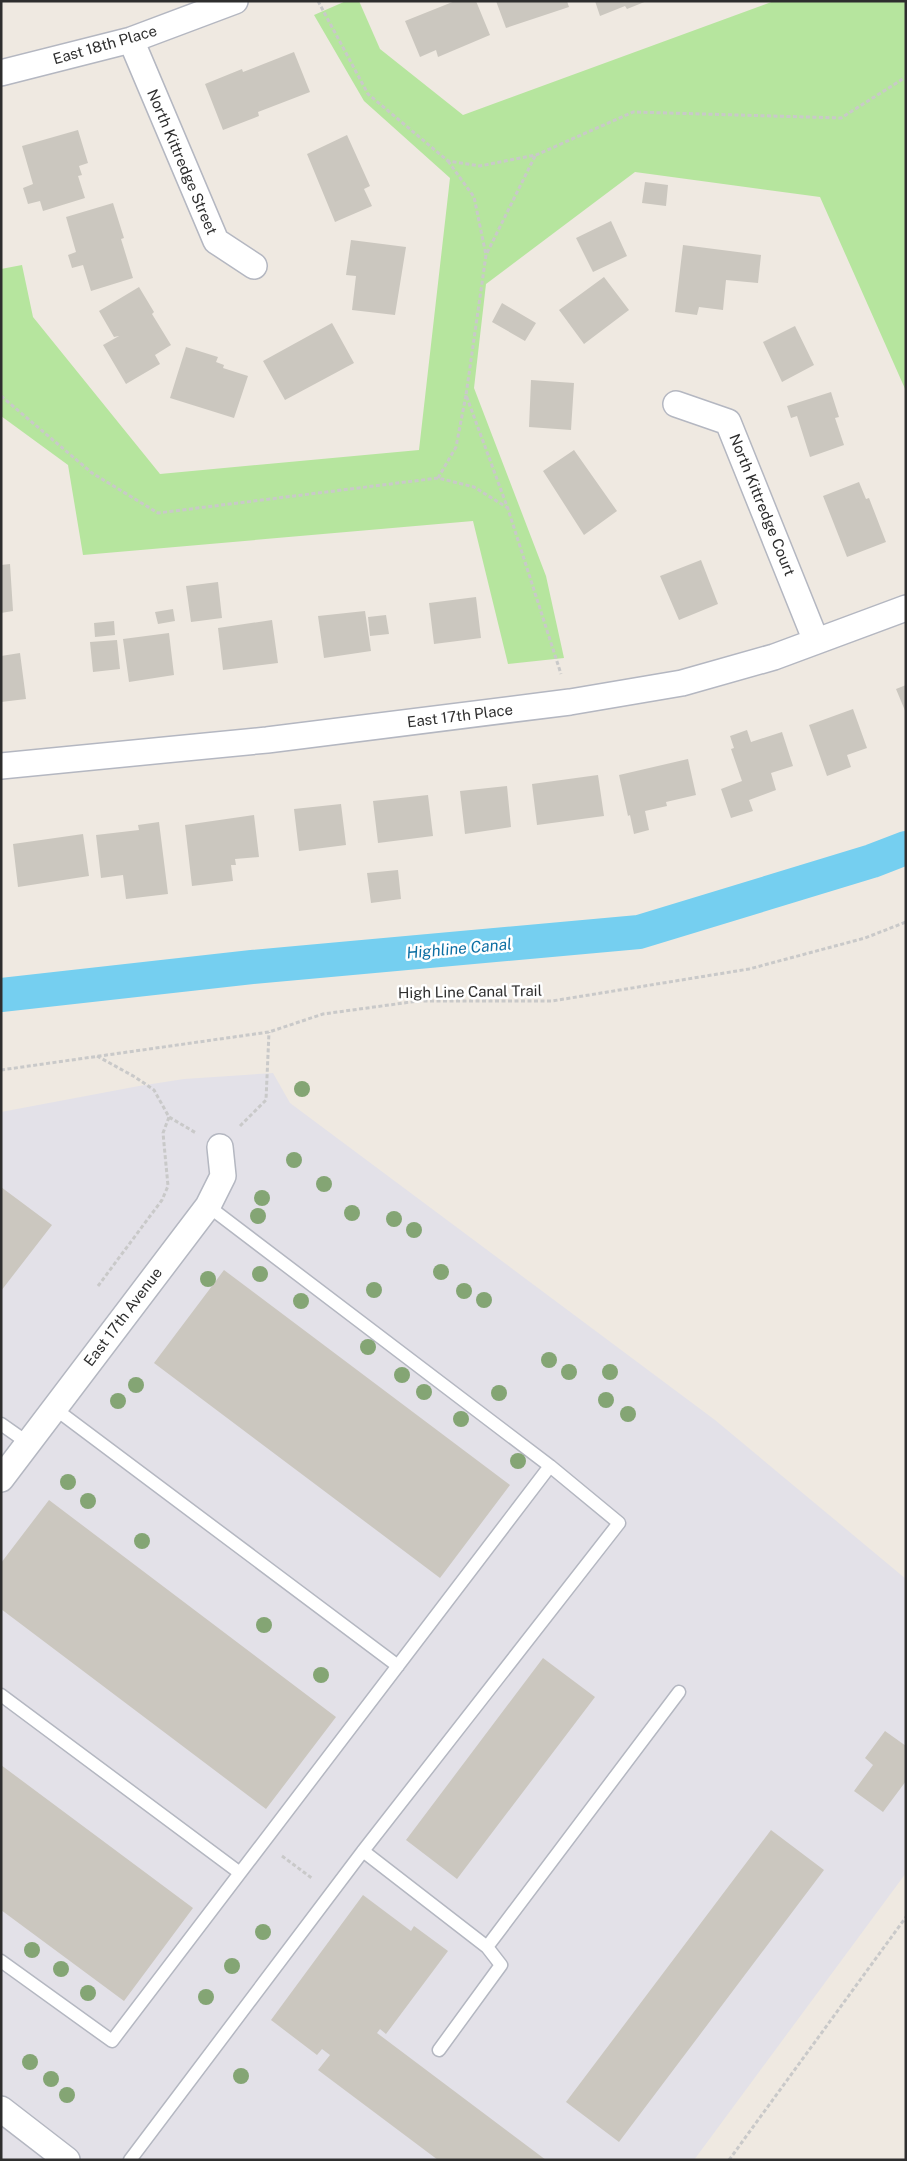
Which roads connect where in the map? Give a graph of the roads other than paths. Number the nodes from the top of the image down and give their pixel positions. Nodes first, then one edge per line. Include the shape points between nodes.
1 (235, 1) edge
2 (131, 40) junction
3 (1, 73) edge
4 (254, 266) dead end
5 (676, 404) dead end
6 (906, 608) edge
7 (816, 641) junction
8 (1, 766) edge
9 (220, 1147) road end
10 (208, 1206) junction
11 (54, 1408) junction
12 (1, 1424) edge
13 (28, 1443) junction
14 (550, 1466) junction
15 (1, 1478) edge
16 (398, 1666) junction
17 (679, 1692) dead end
18 (1, 1695) edge
19 (363, 1851) junction
20 (240, 1873) junction
21 (487, 1947) junction
22 (1, 1961) edge
23 (439, 2050) dead end
24 (1, 2109) edge
25 (67, 2160) edge
26 (130, 2160) edge

1 - 2 street, East 18th Place
2 - 3 street, East 18th Place
2 - 4 street, North Kittredge Street via 216,241
5 - 7 street, North Kittredge Court via 728,422
6 - 7 street, East 17th Place
7 - 8 street, East 17th Place via 774,657 682,682 570,702 267,740
9 - 10 street, East 17th Avenue via 223,1176
10 - 11 street, East 17th Avenue
10 - 14 lane
11 - 13 street, East 17th Avenue
11 - 16 lane
12 - 13 lane
13 - 15 street, East 17th Avenue
14 - 16 lane
14 - 19 lane via 619,1523
16 - 20 lane
17 - 21 lane
18 - 20 lane
19 - 21 lane
19 - 26 lane
20 - 22 lane via 112,2041
21 - 23 lane via 501,1965
24 - 25 street

